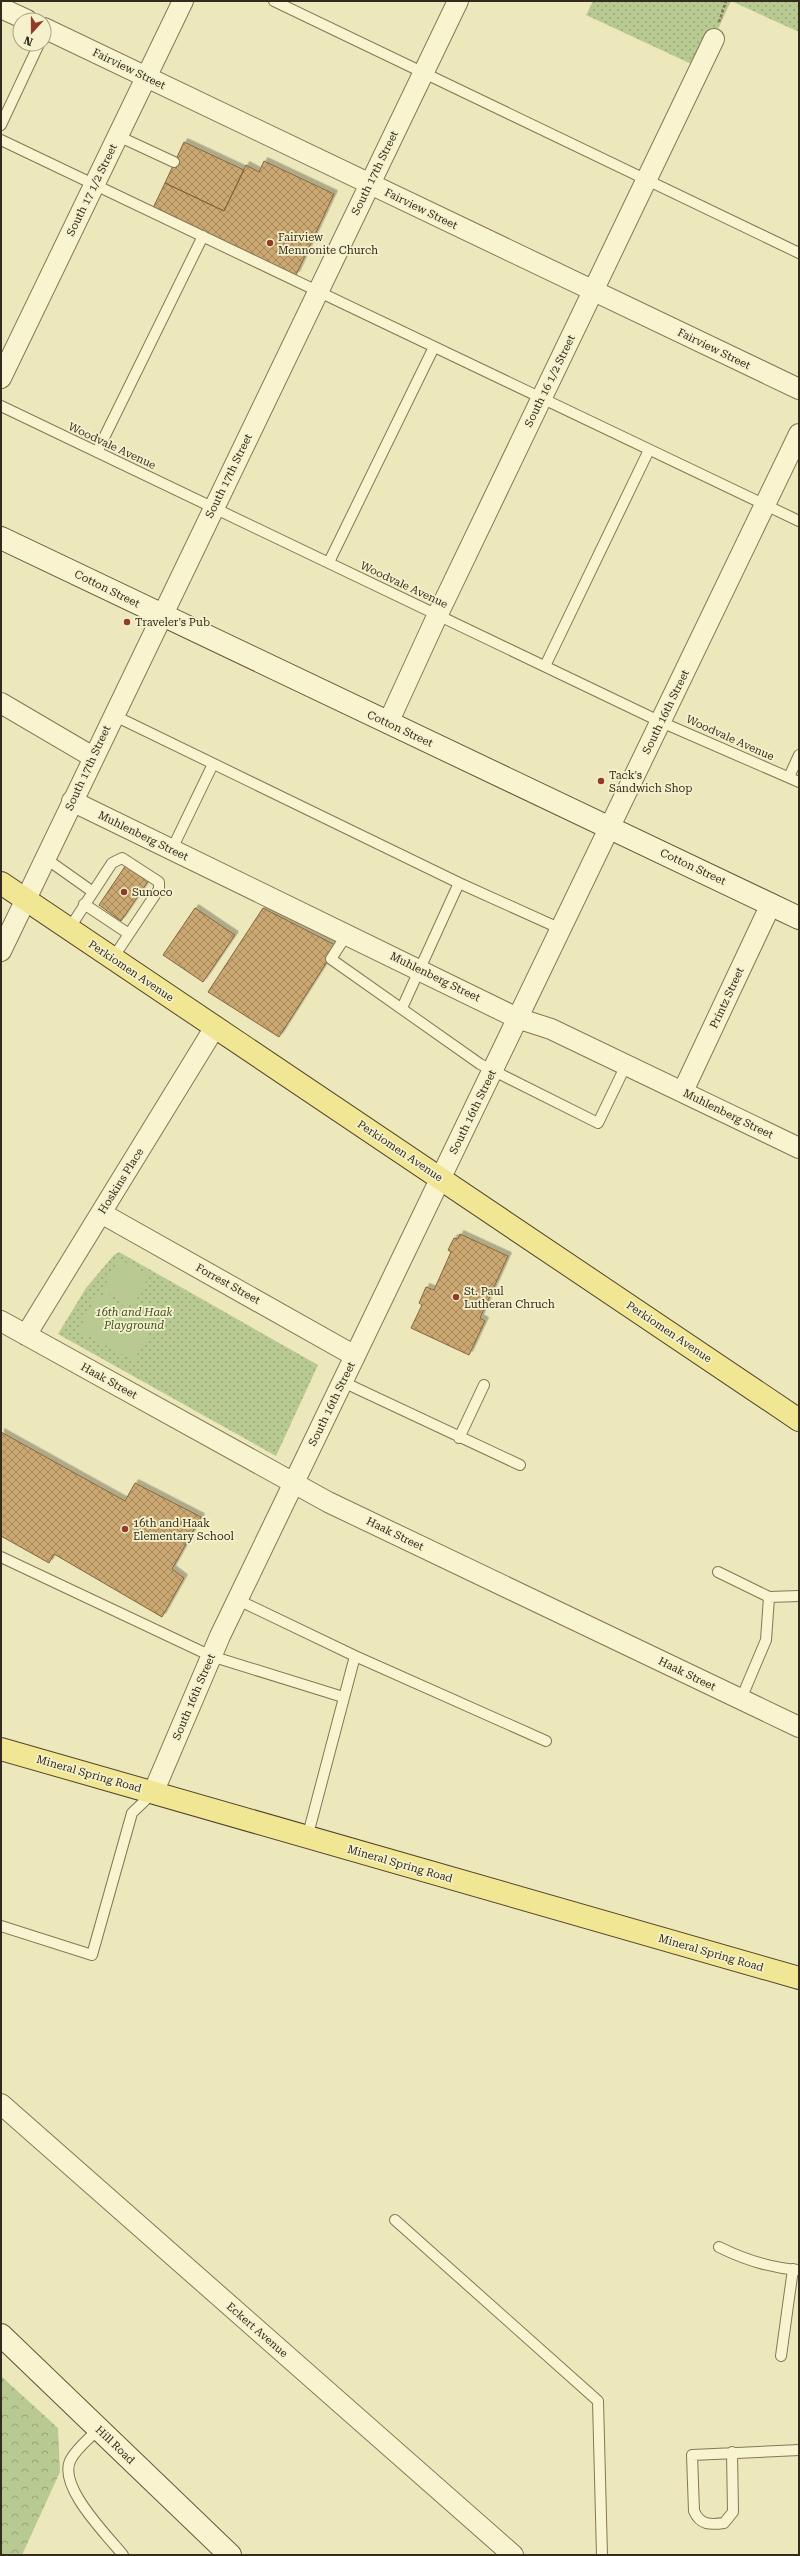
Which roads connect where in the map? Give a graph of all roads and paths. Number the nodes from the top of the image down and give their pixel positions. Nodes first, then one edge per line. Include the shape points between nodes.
1 (183, 1) edge
2 (274, 1) edge
3 (458, 1) edge
4 (1, 8) edge
5 (12, 13) edge
6 (52, 38) edge
7 (714, 39) dead end
8 (35, 52) edge
9 (423, 73) junction
10 (147, 77) junction
11 (1, 125) edge
12 (118, 136) junction
13 (1, 140) edge
14 (174, 162) dead end
15 (646, 180) junction
16 (370, 184) junction
17 (95, 185) junction
18 (203, 236) junction
19 (799, 253) edge
20 (318, 291) junction
21 (593, 291) junction
22 (434, 347) junction
23 (1, 378) edge
24 (799, 389) edge
25 (541, 398) junction
26 (1, 406) edge
27 (799, 434) edge
28 (649, 450) junction
29 (97, 452) junction
30 (765, 506) junction
31 (214, 507) junction
32 (799, 521) edge
33 (1, 538) edge
34 (329, 562) junction
35 (438, 614) junction
36 (161, 615) junction
37 (545, 666) junction
38 (1, 703) edge
39 (113, 715) junction
40 (661, 722) junction
41 (388, 723) junction
42 (799, 755) edge
43 (93, 757) junction
44 (213, 764) junction
45 (789, 777) junction
46 (799, 782) edge
47 (72, 801) junction
48 (610, 828) junction
49 (172, 849) junction
50 (45, 858) junction
51 (459, 883) junction
52 (1, 884) edge
53 (93, 892) junction
54 (25, 900) junction
55 (84, 904) junction
56 (771, 904) junction
57 (799, 918) edge
58 (69, 929) junction
59 (561, 929) junction
60 (129, 934) junction
61 (346, 934) junction
62 (1, 951) edge
63 (113, 958) junction
64 (419, 970) junction
65 (402, 1008) junction
66 (517, 1018) junction
67 (216, 1027) junction
68 (626, 1065) junction
69 (492, 1071) junction
70 (683, 1091) junction
71 (799, 1148) edge
72 (441, 1178) junction
73 (101, 1213) junction
74 (1, 1321) edge
75 (26, 1335) junction
76 (355, 1356) junction
77 (343, 1382) junction
78 (484, 1385) dead end
79 (799, 1420) edge
80 (459, 1438) junction
81 (520, 1465) dead end
82 (294, 1483) junction
83 (1, 1557) edge
84 (718, 1572) dead end
85 (799, 1596) edge
86 (769, 1597) junction
87 (238, 1600) junction
88 (211, 1656) junction
89 (355, 1656) junction
90 (343, 1697) junction
91 (740, 1699) junction
92 (799, 1727) edge
93 (546, 1741) dead end
94 (1, 1749) edge
95 (153, 1793) junction
96 (308, 1838) junction
97 (1, 1926) edge
98 (799, 1978) edge
99 (1, 2104) edge
100 (394, 2220) dead end
101 (720, 2247) dead end
102 (796, 2270) edge
103 (1, 2335) edge
104 (781, 2356) dead end
105 (98, 2429) junction
106 (799, 2450) edge
107 (732, 2452) junction
108 (123, 2555) edge
109 (230, 2555) edge
110 (513, 2555) edge
111 (602, 2555) edge

1 - 10 street, South 17 1/2 Street
2 - 9 lane
3 - 9 street, South 17th Street
4 - 5 street
6 - 10 street, Fairview Street
7 - 15 street, South 16 1/2 Street
8 - 11 lane
9 - 15 lane
9 - 16 street, South 17th Street
10 - 12 street, South 17 1/2 Street
10 - 16 street, Fairview Street
12 - 14 lane
12 - 17 street, South 17 1/2 Street
13 - 17 lane
15 - 19 lane
15 - 21 street, South 16 1/2 Street
16 - 20 street, South 17th Street
16 - 21 street, Fairview Street
17 - 18 lane
17 - 23 street, South 17 1/2 Street
18 - 20 lane
18 - 29 lane
20 - 22 lane
20 - 31 street, South 17th Street
21 - 24 street, Fairview Street
21 - 25 street, South 16 1/2 Street
22 - 25 lane
22 - 34 lane
25 - 28 lane
25 - 35 street, South 16 1/2 Street
26 - 29 lane, Woodvale Avenue
27 - 30 street, South 16th Street
28 - 30 lane
28 - 37 lane
29 - 31 lane, Woodvale Avenue
30 - 32 lane
30 - 40 street, South 16th Street
31 - 34 lane, Woodvale Avenue
31 - 36 street, South 17th Street
33 - 36 street, Cotton Street
34 - 35 lane, Woodvale Avenue
35 - 37 lane, Woodvale Avenue
35 - 41 street, South 16 1/2 Street
36 - 39 street, South 17th Street
36 - 41 street, Cotton Street
37 - 40 lane, Woodvale Avenue
38 - 43 street
39 - 43 street, South 17th Street
39 - 44 lane
40 - 45 lane, Woodvale Avenue
40 - 48 street, South 16th Street
41 - 48 street, Cotton Street
42 - 45 lane
43 - 47 street, South 17th Street
44 - 49 lane
44 - 51 lane
45 - 46 lane, Woodvale Avenue
47 - 49 street, Muhlenberg Street
47 - 50 street, South 17th Street
48 - 56 street, Cotton Street
48 - 59 street, South 16th Street
49 - 61 street, Muhlenberg Street
50 - 53 lane
50 - 54 street, South 17th Street
51 - 59 lane
51 - 64 lane
52 - 54 main road, Perkiomen Avenue
53 - 55 lane
53 - 60 lane via 112,863 122,858 159,882 159,888
54 - 58 main road, Perkiomen Avenue
54 - 62 street, South 17th Street
55 - 58 lane
55 - 60 lane
56 - 57 street, Cotton Street
56 - 70 street, Printz Street
58 - 63 main road, Perkiomen Avenue
59 - 66 street, South 16th Street
60 - 63 lane
61 - 64 street, Muhlenberg Street
61 - 65 lane via 331,959
63 - 67 main road, Perkiomen Avenue
64 - 65 lane
64 - 66 street, Muhlenberg Street
65 - 69 lane
66 - 68 street, Muhlenberg Street via 551,1029
66 - 69 street, South 16th Street
67 - 72 main road, Perkiomen Avenue
67 - 73 street, Hoskins Place
68 - 69 lane via 598,1123
68 - 70 street, Muhlenberg Street
69 - 72 street, South 16th Street
70 - 71 street, Muhlenberg Street
72 - 76 street, South 16th Street
72 - 79 main road, Perkiomen Avenue
73 - 75 street, Hoskins Place
73 - 76 street, Forrest Street
74 - 75 street, Haak Street
75 - 82 street, Haak Street
76 - 77 street, South 16th Street
77 - 80 lane
77 - 82 street, South 16th Street
78 - 80 lane
80 - 81 lane
82 - 87 street, South 16th Street
82 - 91 street, Haak Street via 328,1502
83 - 88 lane
84 - 86 lane
85 - 86 lane
86 - 91 lane via 766,1640
87 - 88 street, South 16th Street
87 - 89 lane
88 - 90 lane
88 - 95 street, South 16th Street
89 - 90 lane
89 - 93 lane
90 - 96 lane
91 - 92 street, Haak Street
94 - 95 main road, Mineral Spring Road
95 - 96 main road, Mineral Spring Road
95 - 97 lane via 132,1813 92,1955
96 - 98 main road, Mineral Spring Road
99 - 110 street, Eckert Avenue
100 - 111 lane via 598,2402
101 - 102 lane via 740,2258 762,2265
102 - 104 lane
103 - 105 street, Hill Road
105 - 108 lane via 71,2458 68,2478 74,2494
105 - 109 street, Hill Road
106 - 107 lane
107 - 107 lane via 692,2455 694,2511 697,2518 705,2524 724,2523 733,2512

